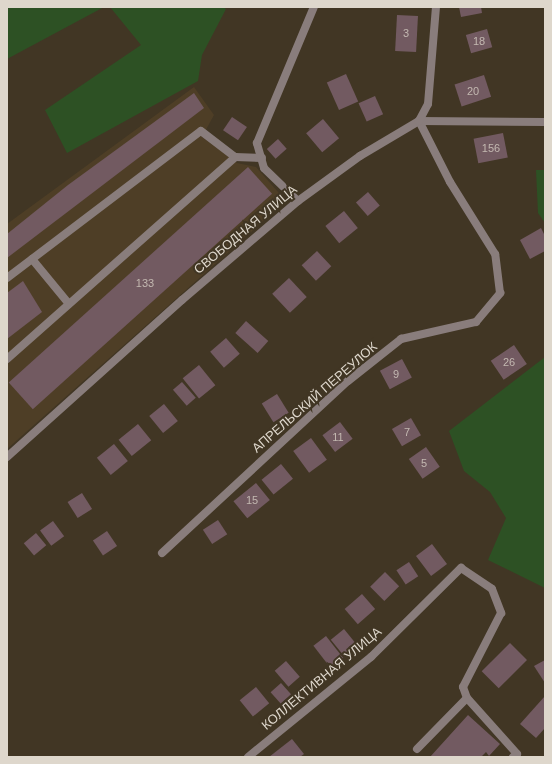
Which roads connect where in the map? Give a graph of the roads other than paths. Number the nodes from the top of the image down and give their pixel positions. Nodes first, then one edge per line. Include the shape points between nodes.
1 (314, 7) edge
2 (436, 7) edge
3 (419, 121) junction
4 (545, 122) edge
5 (234, 156) junction
6 (262, 158) junction
7 (298, 201) junction
8 (32, 259) junction
9 (7, 278) edge
10 (69, 304) junction
11 (7, 359) edge
12 (7, 457) edge
13 (162, 553) dead end
14 (467, 698) junction
15 (417, 749) dead end
16 (248, 757) edge
17 (513, 757) edge

1 - 6 street via 258,143
2 - 3 street via 428,104
3 - 4 street
3 - 7 street, СВОБОДНАЯ УЛИЦА via 360,156
3 - 13 street, АПРЕЛЬСКИЙ ПЕРЕУЛОК via 450,182 495,254 500,293 476,322 401,339 348,381
5 - 6 street
5 - 8 street via 201,131
5 - 10 street
6 - 7 street via 264,168
7 - 12 street, СВОБОДНАЯ УЛИЦА via 182,300
8 - 9 street
8 - 10 street
10 - 11 street
14 - 15 street
14 - 16 street, КОЛЛЕКТИВНАЯ УЛИЦА via 463,687 501,612 492,589 461,568 371,657
14 - 17 street via 517,754

